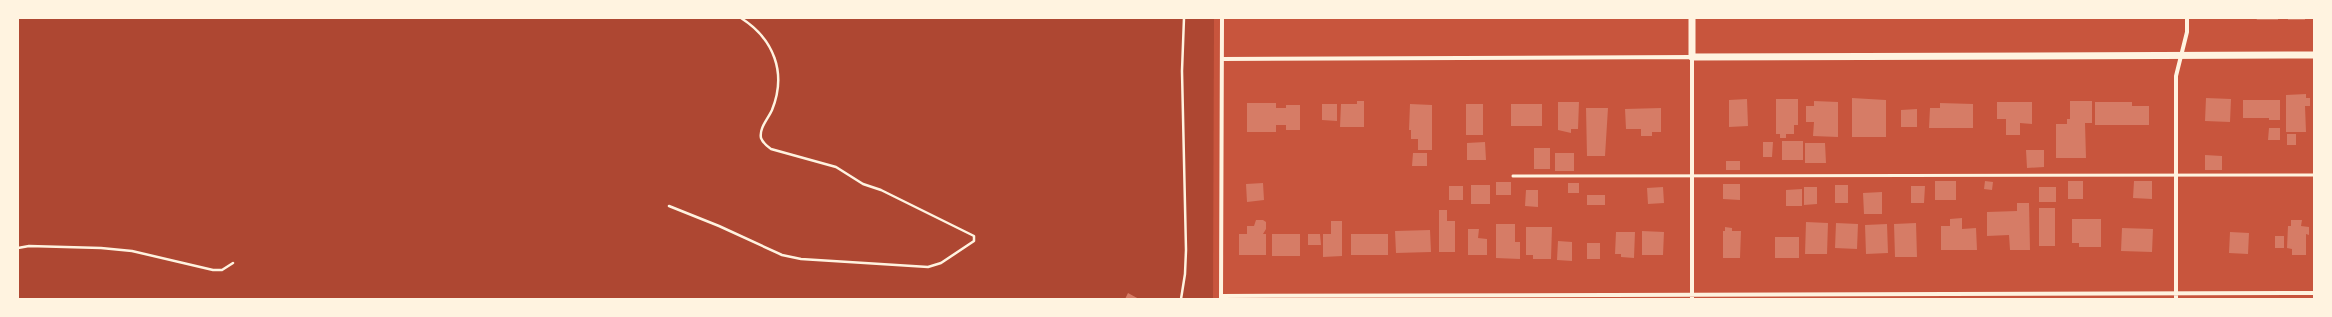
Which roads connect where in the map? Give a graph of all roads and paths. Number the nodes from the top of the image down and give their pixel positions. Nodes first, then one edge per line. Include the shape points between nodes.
1 (741, 18) edge
2 (1184, 18) edge
3 (1222, 18) edge
4 (1692, 18) edge
5 (2187, 18) edge
6 (2314, 55) edge
7 (2182, 56) junction
8 (1692, 57) junction
9 (1222, 59) junction
10 (2314, 175) edge
11 (1513, 176) dead end
12 (2176, 176) junction
13 (1692, 177) junction
14 (669, 206) dead end
15 (18, 248) edge
16 (233, 263) dead end
17 (2314, 293) edge
18 (1220, 297) edge
19 (1692, 297) edge
20 (2176, 297) edge
21 (1181, 299) edge

1 - 14 path via 767,41 777,61 776,97 761,132 761,139 765,145 771,149 836,167 863,184 974,236 974,241 941,263 928,267 801,259 768,250 719,226
2 - 21 path via 1182,71 1186,250 1184,290
3 - 9 street
4 - 8 street
5 - 7 street
6 - 7 street
7 - 8 street
7 - 12 street via 2176,76
8 - 9 street
8 - 13 street
9 - 18 street
10 - 12 lane
11 - 13 lane
12 - 13 lane
12 - 20 street
13 - 19 street
15 - 16 path via 29,246 132,251 213,270 222,270
17 - 20 street
18 - 19 street
19 - 20 street

